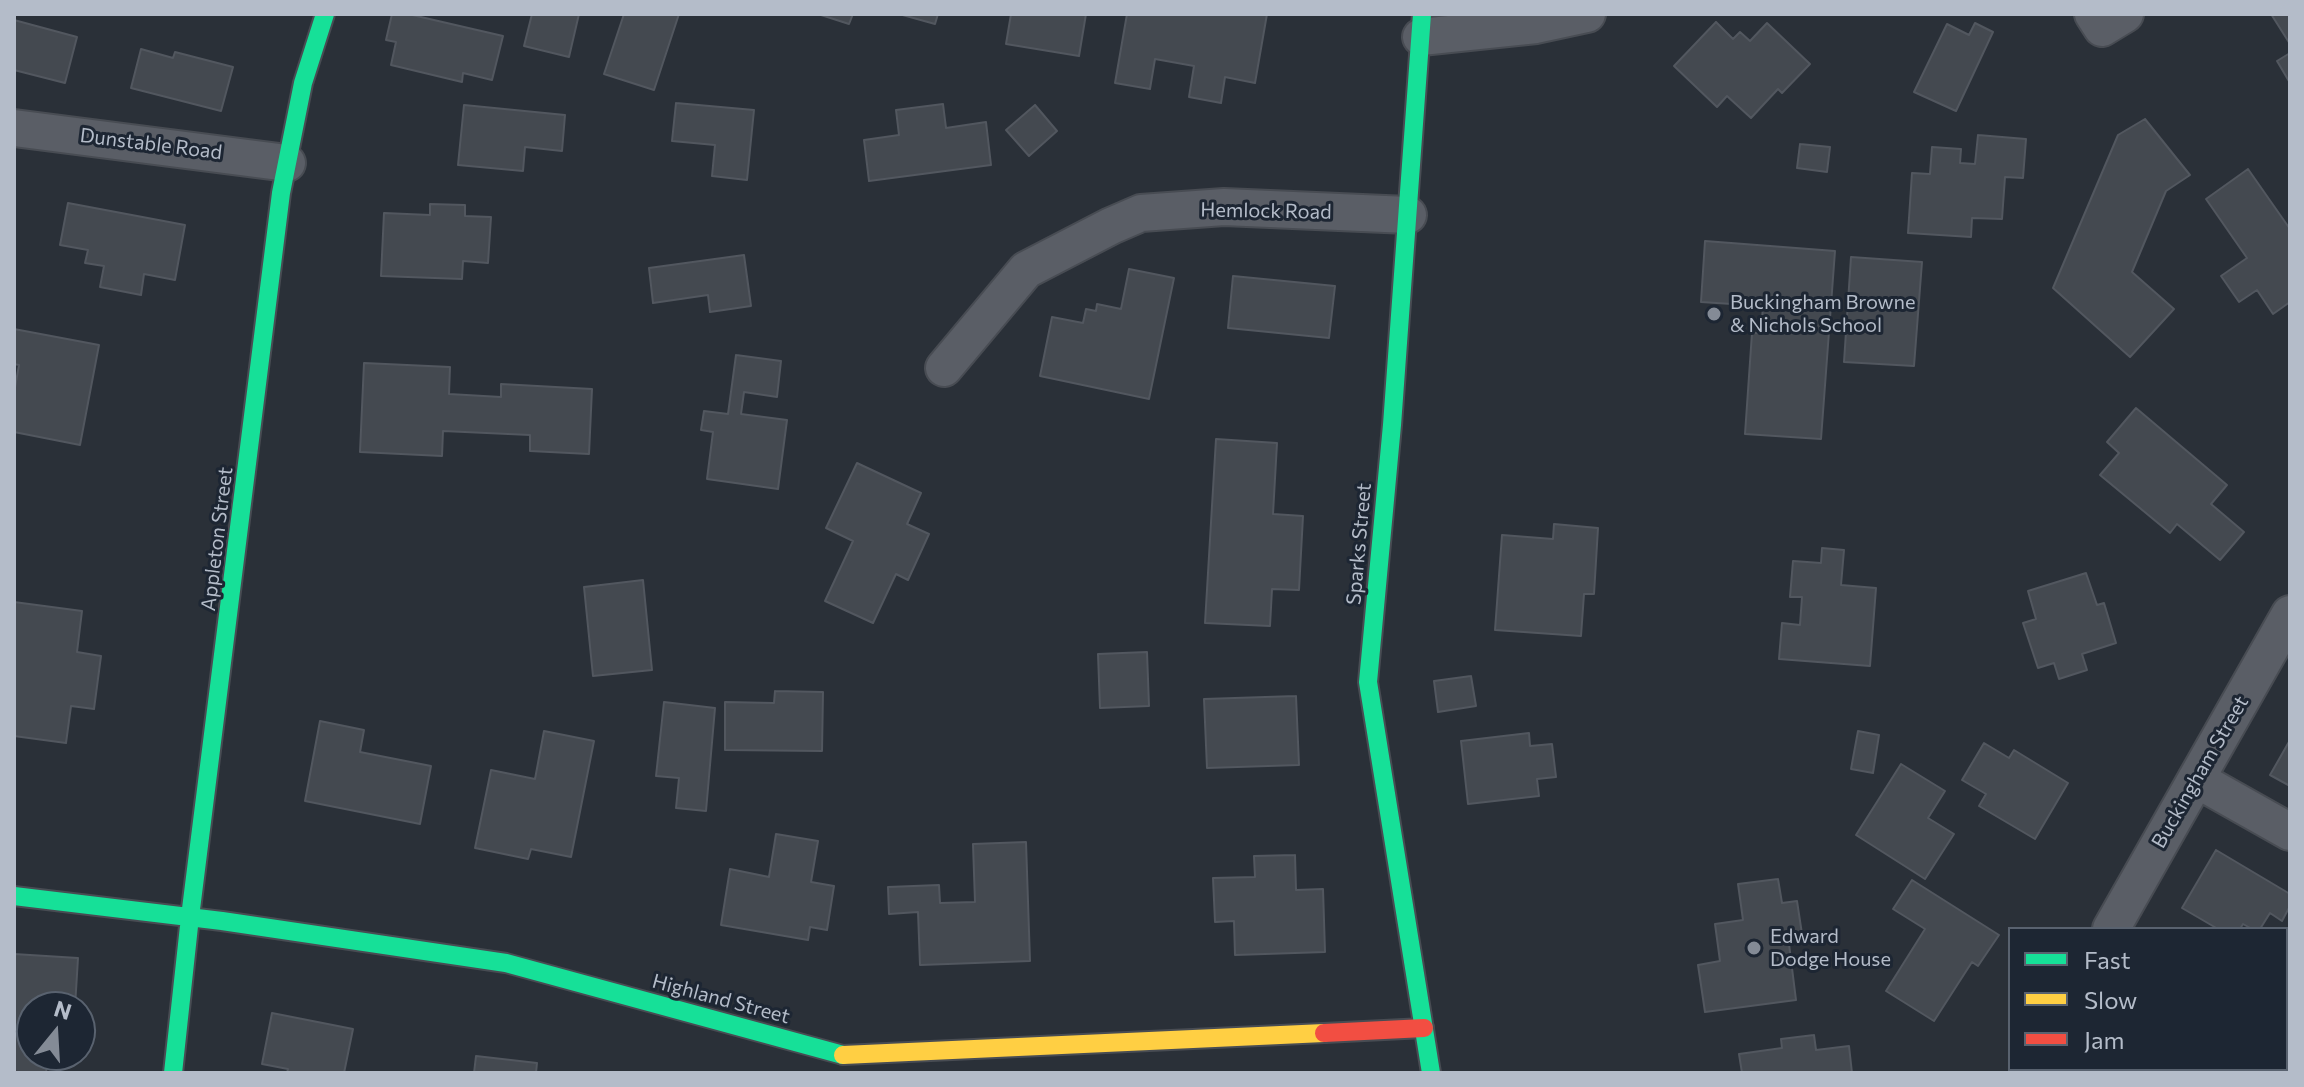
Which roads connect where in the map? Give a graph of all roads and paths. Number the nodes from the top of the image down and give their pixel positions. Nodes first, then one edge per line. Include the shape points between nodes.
1 (325, 14) edge
2 (1587, 14) edge
3 (2093, 14) edge
4 (2125, 14) edge
5 (1421, 25) edge
6 (14, 128) edge
7 (287, 163) junction
8 (1408, 215) junction
9 (944, 368) dead end
10 (2290, 614) edge
11 (2196, 779) junction
12 (2290, 832) edge
13 (14, 896) edge
14 (190, 917) junction
15 (2112, 927) edge
16 (1424, 1028) junction
17 (173, 1073) edge
18 (1431, 1073) edge

1 - 7 street, Appleton Street via 303,83
2 - 5 street via 1536,25
3 - 4 street via 2102,28
5 - 8 street, Sparks Street
6 - 7 street, Dunstable Road
7 - 14 street, Appleton Street
8 - 9 street, Hemlock Road via 1224,207 1141,213 1026,270
8 - 16 street, Sparks Street via 1368,682
10 - 11 street, Buckingham Street
11 - 12 street
11 - 15 street, Buckingham Street
13 - 14 street, Highland Street
14 - 16 street, Highland Street via 506,963 844,1055
14 - 17 street, Appleton Street
16 - 18 street, Sparks Street

